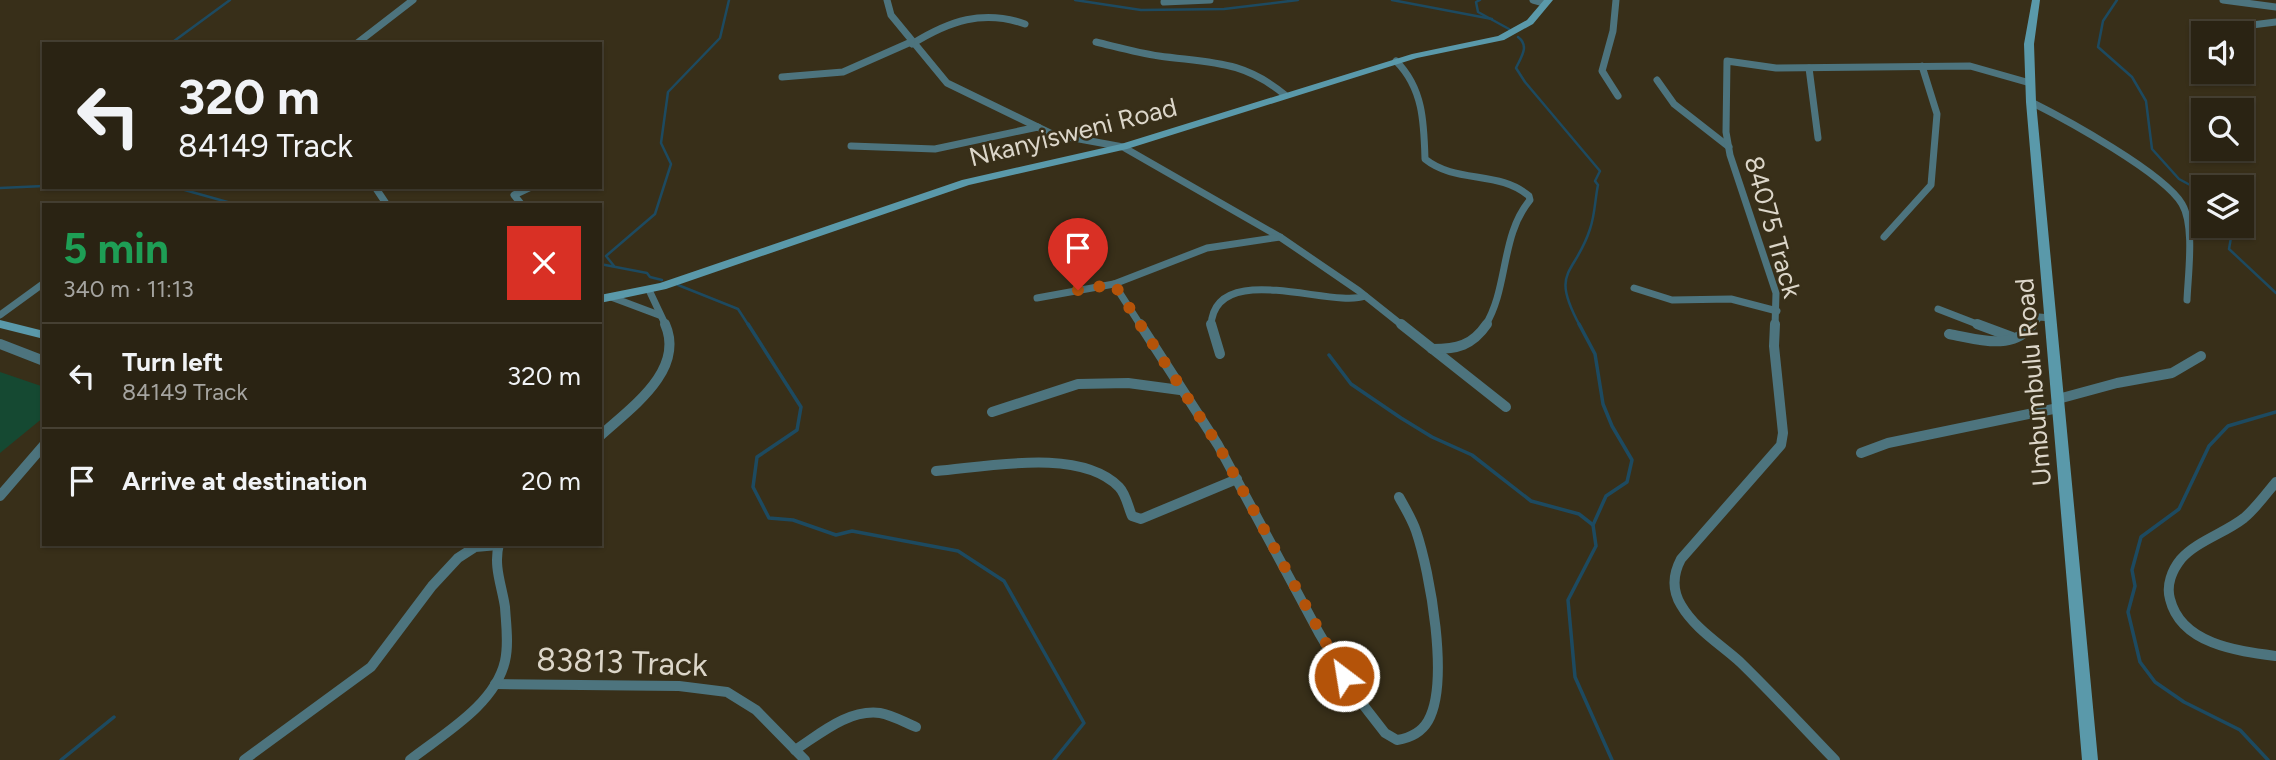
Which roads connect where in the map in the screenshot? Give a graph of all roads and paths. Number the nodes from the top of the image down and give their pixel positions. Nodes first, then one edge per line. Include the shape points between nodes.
1 (413, 0) edge
2 (887, 0) edge
3 (1210, 0) edge
4 (1616, 0) edge
5 (2036, 0) edge
6 (2223, 0) edge
7 (1542, 1) edge
8 (1164, 2) edge
9 (2276, 7) edge
10 (2276, 22) edge
11 (1025, 24) dead end
12 (2254, 25) edge
13 (359, 42) edge
14 (1096, 42) dead end
15 (912, 43) junction
16 (1396, 61) junction
17 (1922, 66) junction
18 (1809, 68) junction
19 (782, 77) dead end
20 (1657, 80) dead end
21 (2030, 83) junction
22 (1285, 95) junction
23 (1618, 96) dead end
24 (2031, 102) junction
25 (1038, 127) junction
26 (1818, 138) dead end
27 (851, 146) dead end
28 (1123, 147) junction
29 (1728, 147) junction
30 (510, 189) edge
31 (527, 189) edge
32 (514, 195) junction
33 (520, 203) edge
34 (1280, 237) junction
35 (1884, 237) dead end
36 (42, 284) edge
37 (1114, 284) junction
38 (1634, 288) dead end
39 (649, 290) junction
40 (1365, 296) junction
41 (606, 298) edge
42 (1037, 298) dead end
43 (2187, 300) dead end
44 (1938, 309) dead end
45 (1777, 310) junction
46 (0, 315) edge
47 (659, 315) junction
48 (2050, 318) junction
49 (0, 324) edge
50 (42, 334) edge
51 (1949, 334) dead end
52 (2016, 339) junction
53 (0, 344) edge
54 (1432, 349) junction
55 (1220, 354) dead end
56 (2201, 356) dead end
57 (42, 360) edge
58 (1180, 390) junction
59 (2058, 403) junction
60 (1506, 407) dead end
61 (992, 412) dead end
62 (602, 434) edge
63 (42, 447) edge
64 (1861, 453) dead end
65 (936, 471) dead end
66 (1237, 479) junction
67 (2276, 482) edge
68 (0, 496) edge
69 (1399, 498) dead end
70 (475, 546) edge
71 (498, 546) edge
72 (2276, 656) edge
73 (495, 684) junction
74 (916, 727) dead end
75 (795, 750) junction
76 (244, 760) edge
77 (410, 760) edge
78 (805, 760) edge
79 (1835, 760) edge
80 (2090, 760) edge

1 - 13 street
2 - 15 street via 891,15
3 - 8 street
4 - 23 street via 1614,31 1602,71
5 - 21 street, Umbumbulu Road via 2029,44
6 - 9 street
7 - 16 street, Nkanyisweni Road via 1530,22 1509,35
10 - 12 street
11 - 15 street via 986,17
14 - 22 street via 1158,55 1229,62 1258,74
15 - 19 street via 847,72
15 - 25 street via 947,83
16 - 22 street, Nkanyisweni Road
16 - 54 street via 1417,88 1429,163 1510,184 1527,192 1530,200 1514,223 1482,330 1460,348
17 - 18 street
17 - 21 street via 1970,66
17 - 35 street via 1937,114 1931,185
18 - 26 street
18 - 29 street, 84075 Track via 1727,61
20 - 29 street via 1674,104
21 - 24 street, Umbumbulu Road
22 - 28 street, Nkanyisweni Road
24 - 43 street via 2064,118 2177,197 2186,217
24 - 48 street, Umbumbulu Road
25 - 27 street via 936,149
25 - 28 street via 1066,138
28 - 34 street
28 - 39 street, Nkanyisweni Road via 966,182
29 - 45 street, 84075 Track via 1774,286
30 - 32 street
31 - 32 street
32 - 33 street
34 - 37 street via 1207,248
34 - 40 street
36 - 46 street
37 - 42 street
37 - 58 street
38 - 45 street via 1672,300 1731,299
39 - 41 street, Nkanyisweni Road
39 - 47 street
40 - 54 street
40 - 55 street via 1349,300 1261,288 1241,291 1217,306 1210,321
41 - 47 street
44 - 52 street
45 - 79 street, 84075 Track via 1774,346 1781,444 1681,559 1674,588 1691,618
47 - 62 street via 670,339 660,374
48 - 52 street via 2039,317
48 - 59 street, Umbumbulu Road
49 - 50 street
51 - 52 street
53 - 57 street
54 - 60 street
56 - 59 street via 2190,366 2168,374 2119,383
58 - 61 street via 1128,383 1078,384
58 - 66 street
59 - 64 street
59 - 80 street, Umbumbulu Road
63 - 68 street
65 - 66 street via 1074,464 1113,481 1132,516 1141,519
66 - 69 street via 1330,654 1369,714 1397,740 1413,737 1423,728 1432,711 1436,682 1425,561 1416,529
67 - 72 street via 2245,517 2184,556 2169,589 2179,619 2202,638
70 - 76 street via 442,576 374,665
71 - 73 street via 506,646
73 - 75 street, 83813 Track via 710,688 745,701
73 - 77 street
74 - 75 street via 879,713 865,714
75 - 78 street, 83813 Track

